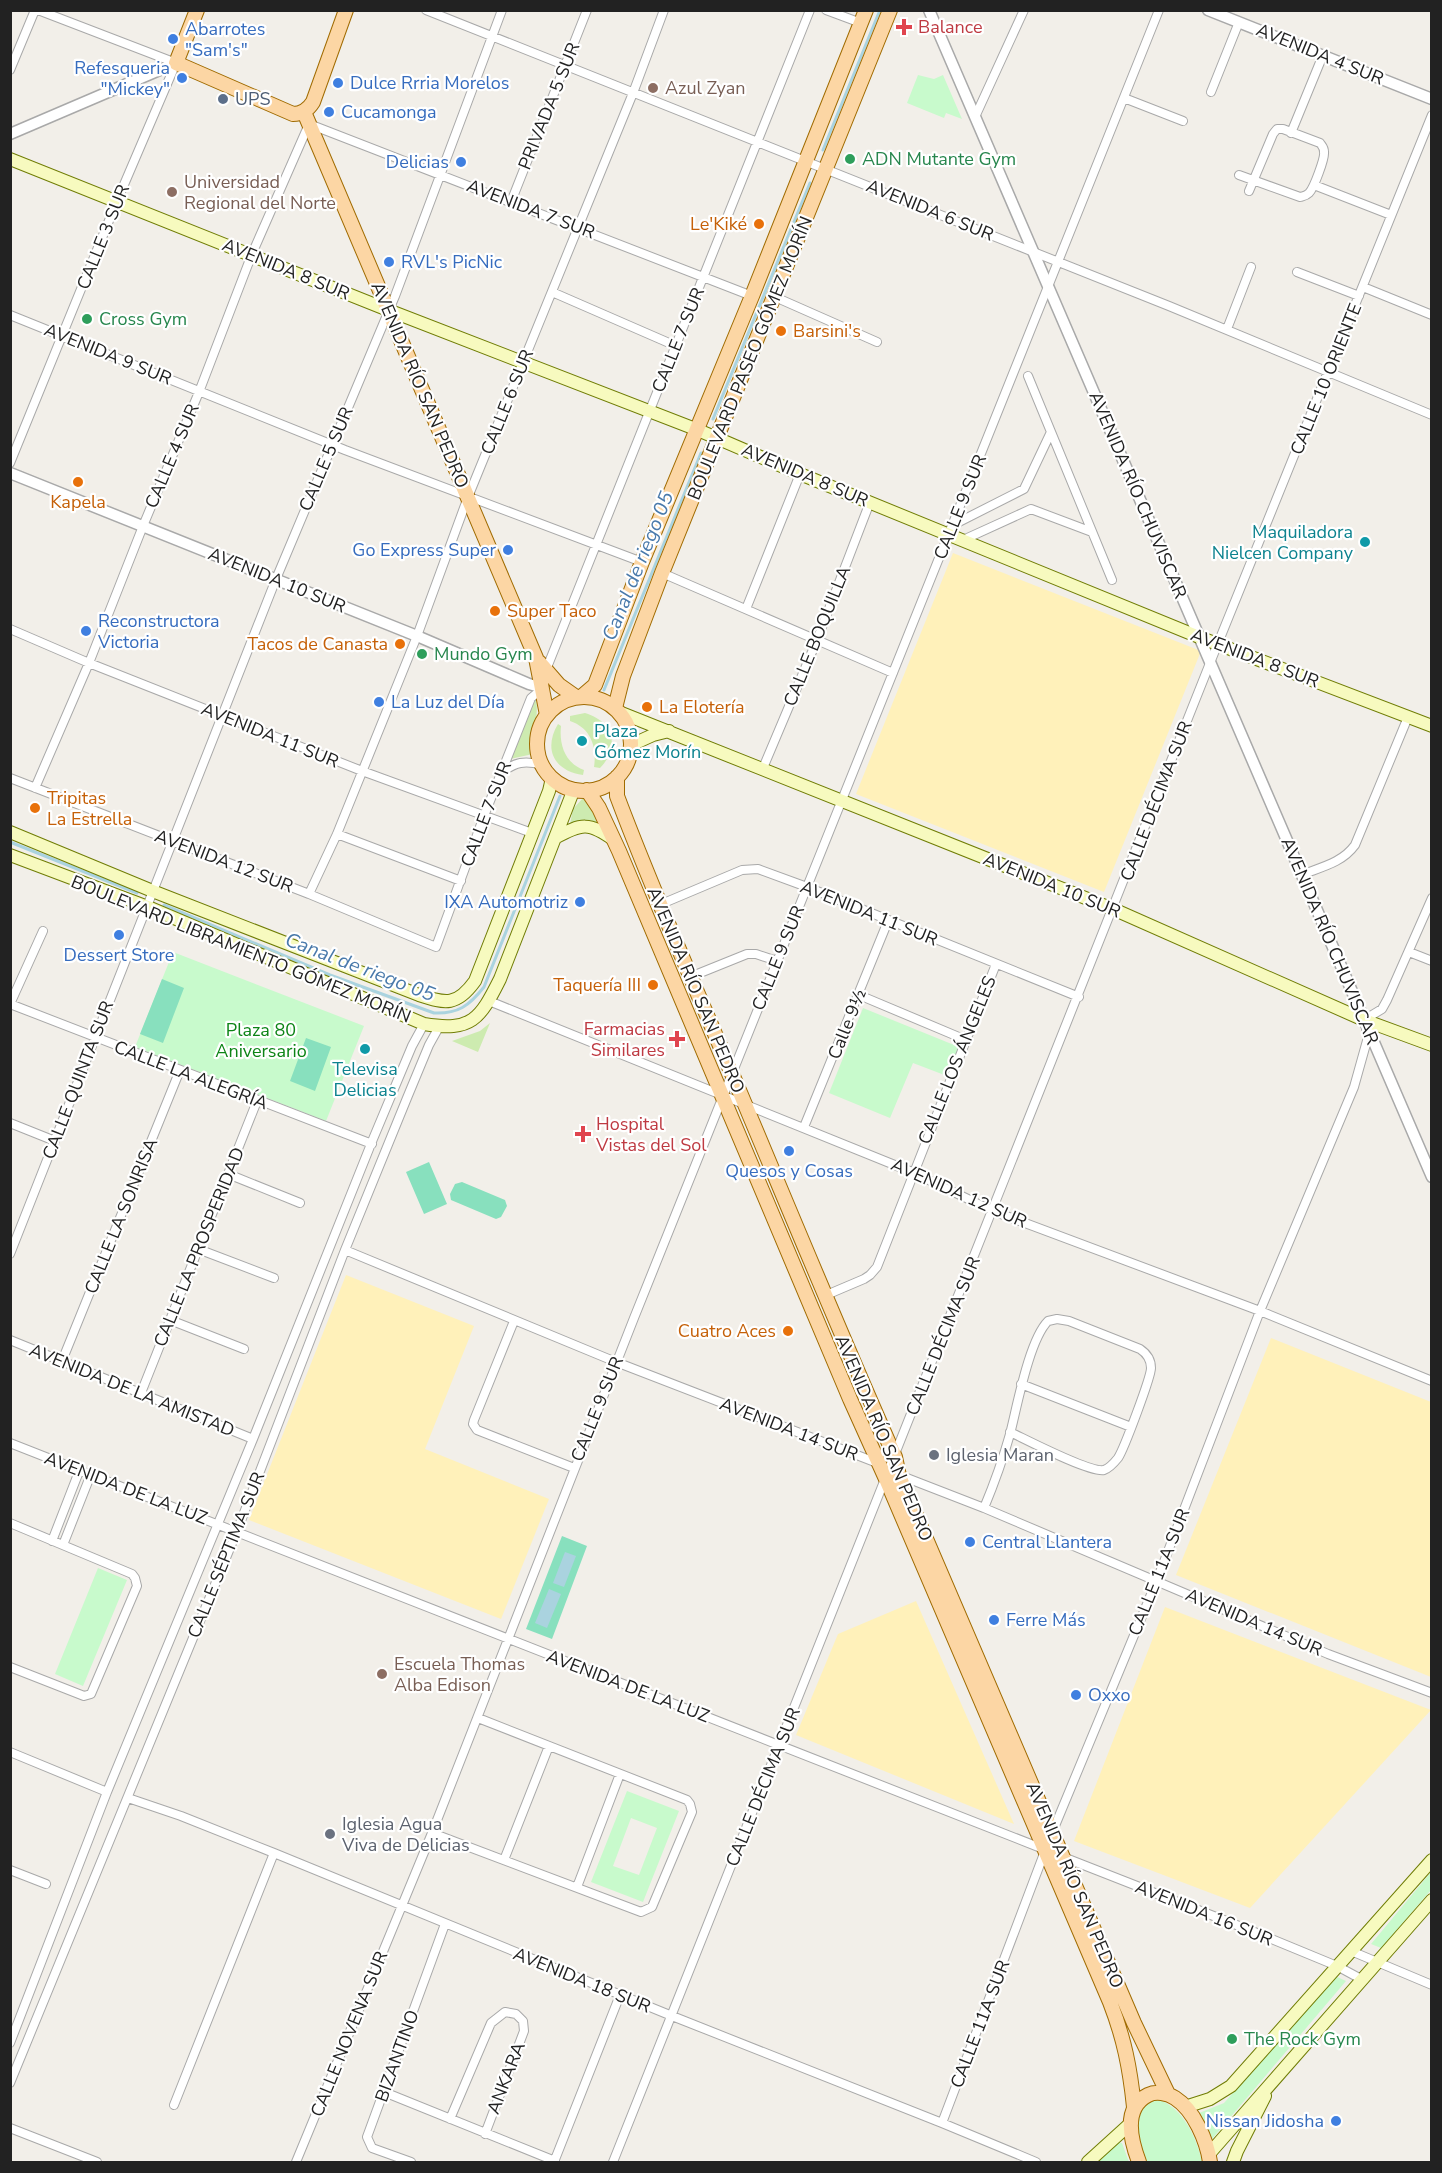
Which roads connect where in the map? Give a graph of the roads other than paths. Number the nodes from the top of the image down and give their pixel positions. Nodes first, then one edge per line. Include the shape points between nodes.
1 (37, 10) edge
2 (197, 10) edge
3 (346, 10) edge
4 (426, 10) edge
5 (502, 10) edge
6 (587, 10) edge
7 (664, 10) edge
8 (810, 10) edge
9 (826, 10) edge
10 (890, 10) edge
11 (929, 10) edge
12 (1023, 10) edge
13 (1159, 10) edge
14 (1208, 10) edge
15 (863, 17) edge
16 (1239, 22) junction
17 (490, 37) junction
18 (1323, 56) junction
19 (176, 63) junction
20 (564, 66) junction
21 (10, 70) edge
22 (1211, 92) dead end
23 (633, 93) junction
24 (1124, 98) junction
25 (1431, 99) edge
26 (1431, 115) edge
27 (975, 117) junction
28 (306, 118) junction
29 (1183, 121) dead end
30 (1292, 133) junction
31 (10, 134) edge
32 (758, 141) junction
33 (10, 159) edge
34 (805, 161) junction
35 (827, 169) junction
36 (439, 174) junction
37 (1239, 175) dead end
38 (1254, 180) junction
39 (1314, 185) junction
40 (1249, 191) dead end
41 (117, 201) junction
42 (511, 202) junction
43 (1391, 215) junction
44 (577, 227) junction
45 (1033, 252) junction
46 (252, 254) junction
47 (1058, 261) junction
48 (1251, 267) dead end
49 (1297, 272) dead end
50 (703, 277) junction
51 (1048, 286) junction
52 (1363, 286) junction
53 (552, 292) junction
54 (752, 296) junction
55 (1359, 296) junction
56 (775, 297) junction
57 (388, 310) junction
58 (10, 315) edge
59 (1431, 315) edge
60 (1227, 329) junction
61 (63, 334) junction
62 (877, 342) dead end
63 (676, 346) junction
64 (523, 363) junction
65 (1329, 371) junction
66 (1028, 376) dead end
67 (199, 392) junction
68 (650, 412) junction
69 (1431, 415) edge
70 (698, 430) junction
71 (1051, 432) junction
72 (717, 438) junction
73 (332, 445) junction
74 (10, 463) edge
75 (10, 472) edge
76 (800, 474) junction
77 (468, 497) junction
78 (870, 502) junction
79 (143, 526) junction
80 (950, 530) junction
81 (1092, 532) junction
82 (963, 540) junction
83 (597, 544) junction
84 (642, 562) junction
85 (662, 573) junction
86 (276, 579) junction
87 (1112, 580) dead end
88 (746, 609) junction
89 (10, 629) edge
90 (417, 636) junction
91 (1199, 637) junction
92 (817, 640) junction
93 (1220, 643) junction
94 (536, 658) junction
95 (89, 663) junction
96 (1210, 663) junction
97 (546, 670) junction
98 (893, 673) junction
99 (543, 688) junction
100 (578, 697) junction
101 (617, 710) junction
102 (547, 715) junction
103 (223, 717) junction
104 (1408, 717) junction
105 (1431, 726) edge
106 (670, 731) junction
107 (631, 745) junction
108 (542, 765) junction
109 (763, 768) junction
110 (362, 771) junction
111 (501, 774) junction
112 (617, 777) junction
113 (10, 778) edge
114 (552, 778) junction
115 (35, 788) junction
116 (581, 790) junction
117 (842, 800) junction
118 (484, 816) junction
119 (10, 832) edge
120 (532, 833) junction
121 (337, 834) junction
122 (555, 838) junction
123 (614, 840) junction
124 (173, 841) junction
125 (10, 855) edge
126 (1301, 875) junction
127 (461, 881) junction
128 (807, 887) junction
129 (155, 892) junction
130 (309, 894) junction
131 (1431, 898) edge
132 (659, 905) junction
133 (148, 907) junction
134 (1113, 909) junction
135 (888, 921) junction
136 (43, 931) dead end
137 (436, 947) joint
138 (1409, 952) junction
139 (777, 961) junction
140 (1431, 961) edge
141 (996, 964) junction
142 (690, 977) junction
143 (859, 995) junction
144 (1079, 997) junction
145 (489, 1001) junction
146 (10, 1004) edge
147 (1364, 1020) junction
148 (424, 1024) junction
149 (439, 1027) junction
150 (94, 1038) junction
151 (966, 1040) junction
152 (1431, 1045) edge
153 (180, 1070) junction
154 (732, 1073) junction
155 (723, 1096) junction
156 (257, 1101) junction
157 (745, 1104) junction
158 (10, 1122) edge
159 (804, 1127) junction
160 (55, 1141) junction
161 (372, 1144) junction
162 (912, 1172) junction
163 (228, 1174) junction
164 (1431, 1177) edge
165 (300, 1203) dead end
166 (993, 1211) junction
167 (198, 1249) junction
168 (345, 1250) junction
169 (10, 1254) edge
170 (274, 1278) dead end
171 (824, 1296) junction
172 (1260, 1311) junction
173 (170, 1320) junction
174 (514, 1321) junction
175 (10, 1340) edge
176 (244, 1349) dead end
177 (62, 1361) junction
178 (616, 1362) junction
179 (1431, 1381) edge
180 (1021, 1384) junction
181 (141, 1393) junction
182 (1131, 1427) junction
183 (1010, 1432) junction
184 (253, 1439) junction
185 (10, 1443) edge
186 (574, 1468) junction
187 (80, 1469) junction
188 (890, 1469) junction
189 (91, 1474) junction
190 (984, 1508) junction
191 (10, 1523) edge
192 (217, 1523) junction
193 (237, 1531) junction
194 (52, 1541) junction
195 (63, 1545) junction
196 (1157, 1580) junction
197 (509, 1639) junction
198 (10, 1667) edge
199 (1431, 1694) edge
200 (478, 1718) junction
201 (780, 1744) junction
202 (549, 1746) junction
203 (10, 1752) edge
204 (620, 1774) junction
205 (107, 1792) junction
206 (128, 1798) junction
207 (1052, 1832) junction
208 (432, 1833) junction
209 (1046, 1850) junction
210 (274, 1853) junction
211 (1063, 1857) junction
212 (504, 1860) junction
213 (1431, 1860) edge
214 (12, 1874) edge
215 (46, 1884) dead end
216 (577, 1887) junction
217 (1431, 1900) edge
218 (402, 1906) junction
219 (445, 1924) junction
220 (1351, 1951) junction
221 (1376, 1962) junction
222 (1336, 1966) junction
223 (1361, 1979) junction
224 (1431, 1985) edge
225 (620, 1995) junction
226 (672, 2016) junction
227 (10, 2043) edge
228 (1271, 2082) junction
229 (10, 2083) edge
230 (384, 2092) junction
231 (1168, 2094) junction
232 (174, 2105) dead end
233 (1134, 2107) junction
234 (1185, 2107) junction
235 (450, 2119) junction
236 (942, 2123) junction
237 (1131, 2123) junction
238 (10, 2128) edge
239 (485, 2134) junction
240 (1210, 2158) edge
241 (554, 2162) edge
242 (97, 2163) edge
243 (296, 2163) edge
244 (411, 2163) edge
245 (613, 2163) edge
246 (1036, 2163) edge
247 (1088, 2163) edge
248 (1139, 2163) edge
249 (1233, 2163) edge

1 - 19 street, AVENIDA 7 SUR
1 - 21 street
2 - 19 main road, CALLE 3 SUR
3 - 28 main road, CALLE 4 SUR
4 - 17 street, AVENIDA 6 SUR
5 - 17 street, CALLE 5 SUR
6 - 20 street, PRIVADA 5 SUR
7 - 23 street, CALLE 6 SUR
8 - 32 street, CALLE 7 SUR
9 - 15 street
10 - 35 main road, BOULEVARD PASEO GÓMEZ MORÍN
11 - 27 street, AVENIDA RÍO CHUVISCAR
12 - 27 street
13 - 24 street, CALLE 9 SUR
14 - 16 street, AVENIDA 4 SUR
15 - 34 main road, BOULEVARD PASEO GÓMEZ MORÍN
16 - 18 street, AVENIDA 4 SUR
16 - 22 street
17 - 20 street, AVENIDA 6 SUR
17 - 36 street, CALLE 5 SUR
18 - 25 street, AVENIDA 4 SUR
18 - 30 street
19 - 28 main road, AVENIDA 7 SUR
19 - 31 street
19 - 41 street, CALLE 3 SUR
20 - 23 street, AVENIDA 6 SUR
20 - 42 street, PRIVADA 5 SUR
23 - 32 street, AVENIDA 6 SUR
23 - 44 street, CALLE 6 SUR
24 - 29 street
24 - 47 street, CALLE 9 SUR
26 - 43 street, CALLE 10 ORIENTE
27 - 45 street, AVENIDA RÍO CHUVISCAR
28 - 36 street, AVENIDA 7 SUR
28 - 46 street, CALLE 4 SUR
28 - 57 main road, AVENIDA RÍO SAN PEDRO
30 - 38 street via 1277,129
30 - 39 street via 1320,143 1324,150
32 - 34 street, AVENIDA 6 SUR
32 - 50 street, CALLE 7 SUR
33 - 41 main road, AVENIDA 8 SUR
34 - 35 street, AVENIDA 6 SUR
34 - 54 main road, BOULEVARD PASEO GÓMEZ MORÍN
35 - 45 street, AVENIDA 6 SUR
35 - 56 main road, BOULEVARD PASEO GÓMEZ MORÍN
36 - 42 street, AVENIDA 7 SUR
36 - 57 street, CALLE 5 SUR
37 - 38 street
38 - 39 street via 1303,196
38 - 40 street
39 - 43 street
41 - 46 main road, AVENIDA 8 SUR
41 - 61 street, CALLE 3 SUR
42 - 44 street, AVENIDA 7 SUR
43 - 52 street, CALLE 10 ORIENTE
44 - 50 street, AVENIDA 7 SUR
44 - 53 street, CALLE 6 SUR
45 - 47 street, AVENIDA 6 SUR
45 - 51 street, AVENIDA RÍO CHUVISCAR
46 - 57 main road, AVENIDA 8 SUR
46 - 67 street, CALLE 4 SUR
47 - 51 street, CALLE 9 SUR
47 - 60 street, AVENIDA 6 SUR
48 - 60 street
49 - 55 street
50 - 54 street, AVENIDA 7 SUR
50 - 63 street, CALLE 7 SUR
51 - 80 street, CALLE 9 SUR
51 - 91 street, AVENIDA RÍO CHUVISCAR
52 - 55 street, CALLE 10 ORIENTE
52 - 59 street
53 - 63 street
53 - 64 street, CALLE 6 SUR
54 - 70 main road, BOULEVARD PASEO GÓMEZ MORÍN
55 - 65 street, CALLE 10 ORIENTE
56 - 62 street
56 - 72 main road, BOULEVARD PASEO GÓMEZ MORÍN
57 - 64 main road, AVENIDA 8 SUR
57 - 73 street, CALLE 5 SUR
57 - 77 main road, AVENIDA RÍO SAN PEDRO
58 - 61 street, AVENIDA 9 SUR
60 - 65 street, AVENIDA 6 SUR
61 - 67 street, AVENIDA 9 SUR
61 - 74 street, CALLE 3 SUR
63 - 68 street, CALLE 7 SUR
64 - 68 main road, AVENIDA 8 SUR
64 - 77 street, CALLE 6 SUR
65 - 69 street, AVENIDA 6 SUR
65 - 93 street, CALLE 10 ORIENTE
66 - 71 street
67 - 73 street, AVENIDA 9 SUR
67 - 79 street, CALLE 4 SUR
68 - 70 main road, AVENIDA 8 SUR
68 - 83 street, CALLE 7 SUR
70 - 72 main road, AVENIDA 8 SUR
70 - 84 main road, BOULEVARD PASEO GÓMEZ MORÍN
71 - 80 street via 1024,489
71 - 81 street
72 - 76 main road, AVENIDA 8 SUR
72 - 85 main road, BOULEVARD PASEO GÓMEZ MORÍN
73 - 77 street, AVENIDA 9 SUR
73 - 86 street, CALLE 5 SUR
75 - 79 street, AVENIDA 10 SUR
76 - 78 main road, AVENIDA 8 SUR
76 - 88 street
77 - 83 street, AVENIDA 9 SUR
77 - 90 street, CALLE 6 SUR
77 - 94 main road, AVENIDA RÍO SAN PEDRO
78 - 80 main road, AVENIDA 8 SUR
78 - 92 street, CALLE BOQUILLA
79 - 86 street, AVENIDA 10 SUR
79 - 95 street, CALLE 4 SUR
80 - 82 main road, AVENIDA 8 SUR
80 - 98 street, CALLE 9 SUR
81 - 82 street via 1031,509
81 - 87 street
82 - 91 main road, AVENIDA 8 SUR
83 - 84 street, AVENIDA 9 SUR
83 - 97 street, CALLE 7 SUR
84 - 100 main road, BOULEVARD PASEO GÓMEZ MORÍN via 595,685
85 - 88 street
85 - 101 main road, BOULEVARD PASEO GÓMEZ MORÍN via 623,676
86 - 90 street, AVENIDA 10 SUR
86 - 103 street, CALLE 5 SUR
88 - 92 street
89 - 95 street, AVENIDA 11 SUR
90 - 99 street, AVENIDA 10 SUR
90 - 110 street, CALLE 6 SUR
91 - 93 main road, AVENIDA 8 SUR
91 - 96 street, AVENIDA RÍO CHUVISCAR
92 - 98 street
92 - 109 street, CALLE BOQUILLA
93 - 96 street, CALLE DÉCIMA SUR
93 - 104 main road, AVENIDA 8 SUR
94 - 97 main road, AVENIDA RÍO SAN PEDRO
94 - 99 main road, AVENIDA RÍO SAN PEDRO
95 - 103 street, AVENIDA 11 SUR
95 - 115 street, CALLE 4 SUR
96 - 126 street, AVENIDA RÍO CHUVISCAR
96 - 134 street, CALLE DÉCIMA SUR
97 - 100 main road, AVENIDA RÍO SAN PEDRO via 565,691
98 - 117 street, CALLE 9 SUR
99 - 102 main road, AVENIDA RÍO SAN PEDRO
99 - 111 street, CALLE 7 SUR via 531,698
100 - 101 main road, AVENIDA RÍO SAN PEDRO via 593,697
100 - 102 main road via 565,701
101 - 106 main road, AVENIDA 10 SUR
101 - 107 main road via 626,722
102 - 108 main road, AVENIDA RÍO SAN PEDRO via 537,740
103 - 110 street, AVENIDA 11 SUR
103 - 124 street, CALLE 5 SUR
104 - 105 main road, AVENIDA 8 SUR
104 - 126 street via 1355,845 1341,860
106 - 107 main road
106 - 109 main road, AVENIDA 10 SUR
107 - 112 main road via 625,767
108 - 111 street via 530,761 517,763
108 - 114 main road, AVENIDA RÍO SAN PEDRO
109 - 117 main road, AVENIDA 10 SUR
110 - 118 street, AVENIDA 11 SUR
110 - 121 street, CALLE 6 SUR
111 - 118 street, CALLE 7 SUR
112 - 116 main road via 598,788
112 - 132 main road, AVENIDA RÍO SAN PEDRO via 617,796
113 - 115 street, AVENIDA 12 SUR
114 - 116 main road, AVENIDA RÍO SAN PEDRO
114 - 120 main road, BOULEVARD LIBRAMIENTO GÓMEZ MORÍN
115 - 124 street, AVENIDA 12 SUR
116 - 122 main road, BOULEVARD LIBRAMIENTO GÓMEZ MORÍN
116 - 123 main road, AVENIDA RÍO SAN PEDRO via 599,808
117 - 128 street, CALLE 9 SUR
117 - 134 main road, AVENIDA 10 SUR
118 - 120 street, AVENIDA 11 SUR
118 - 127 street, CALLE 7 SUR
119 - 129 main road, BOULEVARD LIBRAMIENTO GÓMEZ MORÍN
120 - 129 main road, BOULEVARD LIBRAMIENTO GÓMEZ MORÍN via 475,981 467,992 450,1001 419,995
121 - 127 street
121 - 130 street, CALLE 6 SUR
122 - 123 main road via 570,829 589,825
122 - 145 main road, BOULEVARD LIBRAMIENTO GÓMEZ MORÍN
123 - 155 main road, AVENIDA RÍO SAN PEDRO
124 - 129 street, CALLE 5 SUR
124 - 130 street, AVENIDA 12 SUR
125 - 133 main road, BOULEVARD LIBRAMIENTO GÓMEZ MORÍN
126 - 147 street, AVENIDA RÍO CHUVISCAR
127 - 137 street, CALLE 7 SUR
128 - 132 street, AVENIDA 11 SUR via 758,869 747,869
128 - 135 street, AVENIDA 11 SUR
128 - 139 street, CALLE 9 SUR
129 - 133 street, CALLE 5 SUR
130 - 137 street, AVENIDA 12 SUR
131 - 138 street
132 - 142 main road, AVENIDA RÍO SAN PEDRO
133 - 148 main road, BOULEVARD LIBRAMIENTO GÓMEZ MORÍN
133 - 150 street, CALLE QUINTA SUR
134 - 144 street, CALLE DÉCIMA SUR
134 - 147 main road, AVENIDA 10 SUR
135 - 141 street, AVENIDA 11 SUR
135 - 143 street, Calle 9½
136 - 146 street
138 - 140 street
138 - 147 street via 1382,1009
139 - 142 street via 747,954
139 - 154 street, CALLE 9 SUR
141 - 144 street, AVENIDA 11 SUR
141 - 151 street, CALLE LOS ÁNGELES
142 - 154 main road, AVENIDA RÍO SAN PEDRO
143 - 151 street
143 - 159 street, Calle 9½
144 - 166 street, CALLE DÉCIMA SUR
145 - 149 main road, BOULEVARD LIBRAMIENTO GÓMEZ MORÍN via 473,1020
145 - 155 street, AVENIDA 12 SUR
146 - 150 street, CALLE LA ALEGRÍA
147 - 152 main road, AVENIDA 10 SUR
147 - 164 street, AVENIDA RÍO CHUVISCAR
147 - 172 street, CALLE 11A SUR via 1368,1037 1354,1087
148 - 149 main road, BOULEVARD LIBRAMIENTO GÓMEZ MORÍN
148 - 161 street, CALLE SÉPTIMA SUR
149 - 168 street, CALLE SÉPTIMA SUR
150 - 153 street, CALLE LA ALEGRÍA
150 - 160 street, CALLE QUINTA SUR
151 - 162 street, CALLE LOS ÁNGELES
153 - 156 street, CALLE LA ALEGRÍA
153 - 177 street, CALLE LA SONRISA
154 - 155 street, CALLE 9 SUR
154 - 157 main road, AVENIDA RÍO SAN PEDRO
155 - 157 street, AVENIDA 12 SUR
155 - 178 street, CALLE 9 SUR
155 - 188 main road, AVENIDA RÍO SAN PEDRO via 845,1388
156 - 161 street, CALLE LA ALEGRÍA
156 - 163 street, CALLE LA PROSPERIDAD
157 - 159 street, AVENIDA 12 SUR
157 - 171 main road, AVENIDA RÍO SAN PEDRO
158 - 160 street
159 - 162 street, AVENIDA 12 SUR
160 - 169 street, CALLE QUINTA SUR
161 - 184 street, CALLE SÉPTIMA SUR
162 - 166 street, AVENIDA 12 SUR
162 - 171 street, CALLE LOS ÁNGELES via 874,1272
163 - 165 street
163 - 167 street, CALLE LA PROSPERIDAD
166 - 172 street, AVENIDA 12 SUR
166 - 188 street, CALLE DÉCIMA SUR
167 - 170 street
167 - 173 street, CALLE LA PROSPERIDAD
168 - 174 street, AVENIDA 14 SUR
168 - 193 street, CALLE SÉPTIMA SUR
171 - 188 main road, AVENIDA RÍO SAN PEDRO
172 - 179 street, AVENIDA 12 SUR
172 - 196 street, CALLE 11A SUR
173 - 176 street
173 - 181 street, CALLE LA PROSPERIDAD
174 - 178 street, AVENIDA 14 SUR
174 - 186 street via 474,1427
175 - 177 street, AVENIDA DE LA AMISTAD
177 - 181 street, AVENIDA DE LA AMISTAD
178 - 186 street, CALLE 9 SUR
178 - 188 street, AVENIDA 14 SUR
180 - 182 street
180 - 182 street via 1044,1325 1052,1319 1069,1321 1140,1349 1149,1357 1152,1369
180 - 183 street
181 - 184 street, AVENIDA DE LA AMISTAD
182 - 183 street via 1116,1460 1102,1470
183 - 190 street
184 - 192 street, CALLE SÉPTIMA SUR
185 - 187 street, AVENIDA DE LA LUZ
186 - 197 street, CALLE 9 SUR
187 - 189 street, AVENIDA DE LA LUZ
187 - 194 street
188 - 190 street, AVENIDA 14 SUR
188 - 201 street, CALLE DÉCIMA SUR
188 - 207 main road, AVENIDA RÍO SAN PEDRO
188 - 209 main road, AVENIDA RÍO SAN PEDRO
189 - 192 street, AVENIDA DE LA LUZ
189 - 195 street
190 - 196 street, AVENIDA 14 SUR
191 - 194 street
192 - 193 street, AVENIDA DE LA LUZ
192 - 205 street, CALLE SÉPTIMA SUR
193 - 197 street, AVENIDA DE LA LUZ
193 - 206 street, CALLE SÉPTIMA SUR
194 - 195 street
195 - 198 street via 132,1574 137,1581 93,1691 84,1696
196 - 199 street, AVENIDA 14 SUR
196 - 207 street, CALLE 11A SUR
197 - 200 street, CALLE 9 SUR
197 - 201 street, AVENIDA DE LA LUZ
200 - 202 street
200 - 208 street, CALLE 9 SUR
201 - 209 street, AVENIDA DE LA LUZ
201 - 226 street, CALLE DÉCIMA SUR
202 - 204 street
202 - 212 street
203 - 205 street
204 - 216 street
204 - 216 street via 687,1800 692,1812 649,1910 641,1912
205 - 227 street, CALLE SÉPTIMA SUR
206 - 210 street, AVENIDA 18 SUR
206 - 229 street, CALLE SÉPTIMA SUR
207 - 209 street, CALLE 11A SUR
207 - 211 main road, AVENIDA RÍO SAN PEDRO
208 - 212 street
208 - 218 street, CALLE 9 SUR
209 - 211 street, AVENIDA 16 SUR
209 - 233 main road, AVENIDA RÍO SAN PEDRO via 1119,2027 1130,2064
209 - 236 street, CALLE 11A SUR
210 - 218 street, AVENIDA 18 SUR
210 - 232 street
211 - 222 street, AVENIDA 16 SUR
211 - 231 main road, AVENIDA RÍO SAN PEDRO
212 - 216 street
213 - 220 main road
214 - 215 street
217 - 221 main road
218 - 219 street, AVENIDA 18 SUR
218 - 243 street, CALLE NOVENA SUR
219 - 225 street, AVENIDA 18 SUR
219 - 230 street, BIZANTINO
220 - 221 street
220 - 222 main road
221 - 223 main road
221 - 224 street
222 - 223 street, AVENIDA 16 SUR
222 - 234 main road via 1231,2086 1210,2099
223 - 228 main road
225 - 226 street, AVENIDA 18 SUR
225 - 241 street
226 - 236 street, AVENIDA 18 SUR
226 - 245 street, CALLE DÉCIMA SUR
228 - 240 main road
228 - 249 main road
230 - 235 street
230 - 244 street, BIZANTINO via 368,2133 369,2144
231 - 233 main road via 1152,2093
231 - 234 main road
233 - 237 main road, AVENIDA RÍO SAN PEDRO
234 - 240 main road
235 - 239 street
235 - 239 street, ANKARA via 491,2023 505,2012 516,2014 523,2021 524,2031
236 - 246 street, AVENIDA 18 SUR
237 - 247 main road
237 - 248 main road, AVENIDA RÍO SAN PEDRO
238 - 242 street
239 - 241 street

